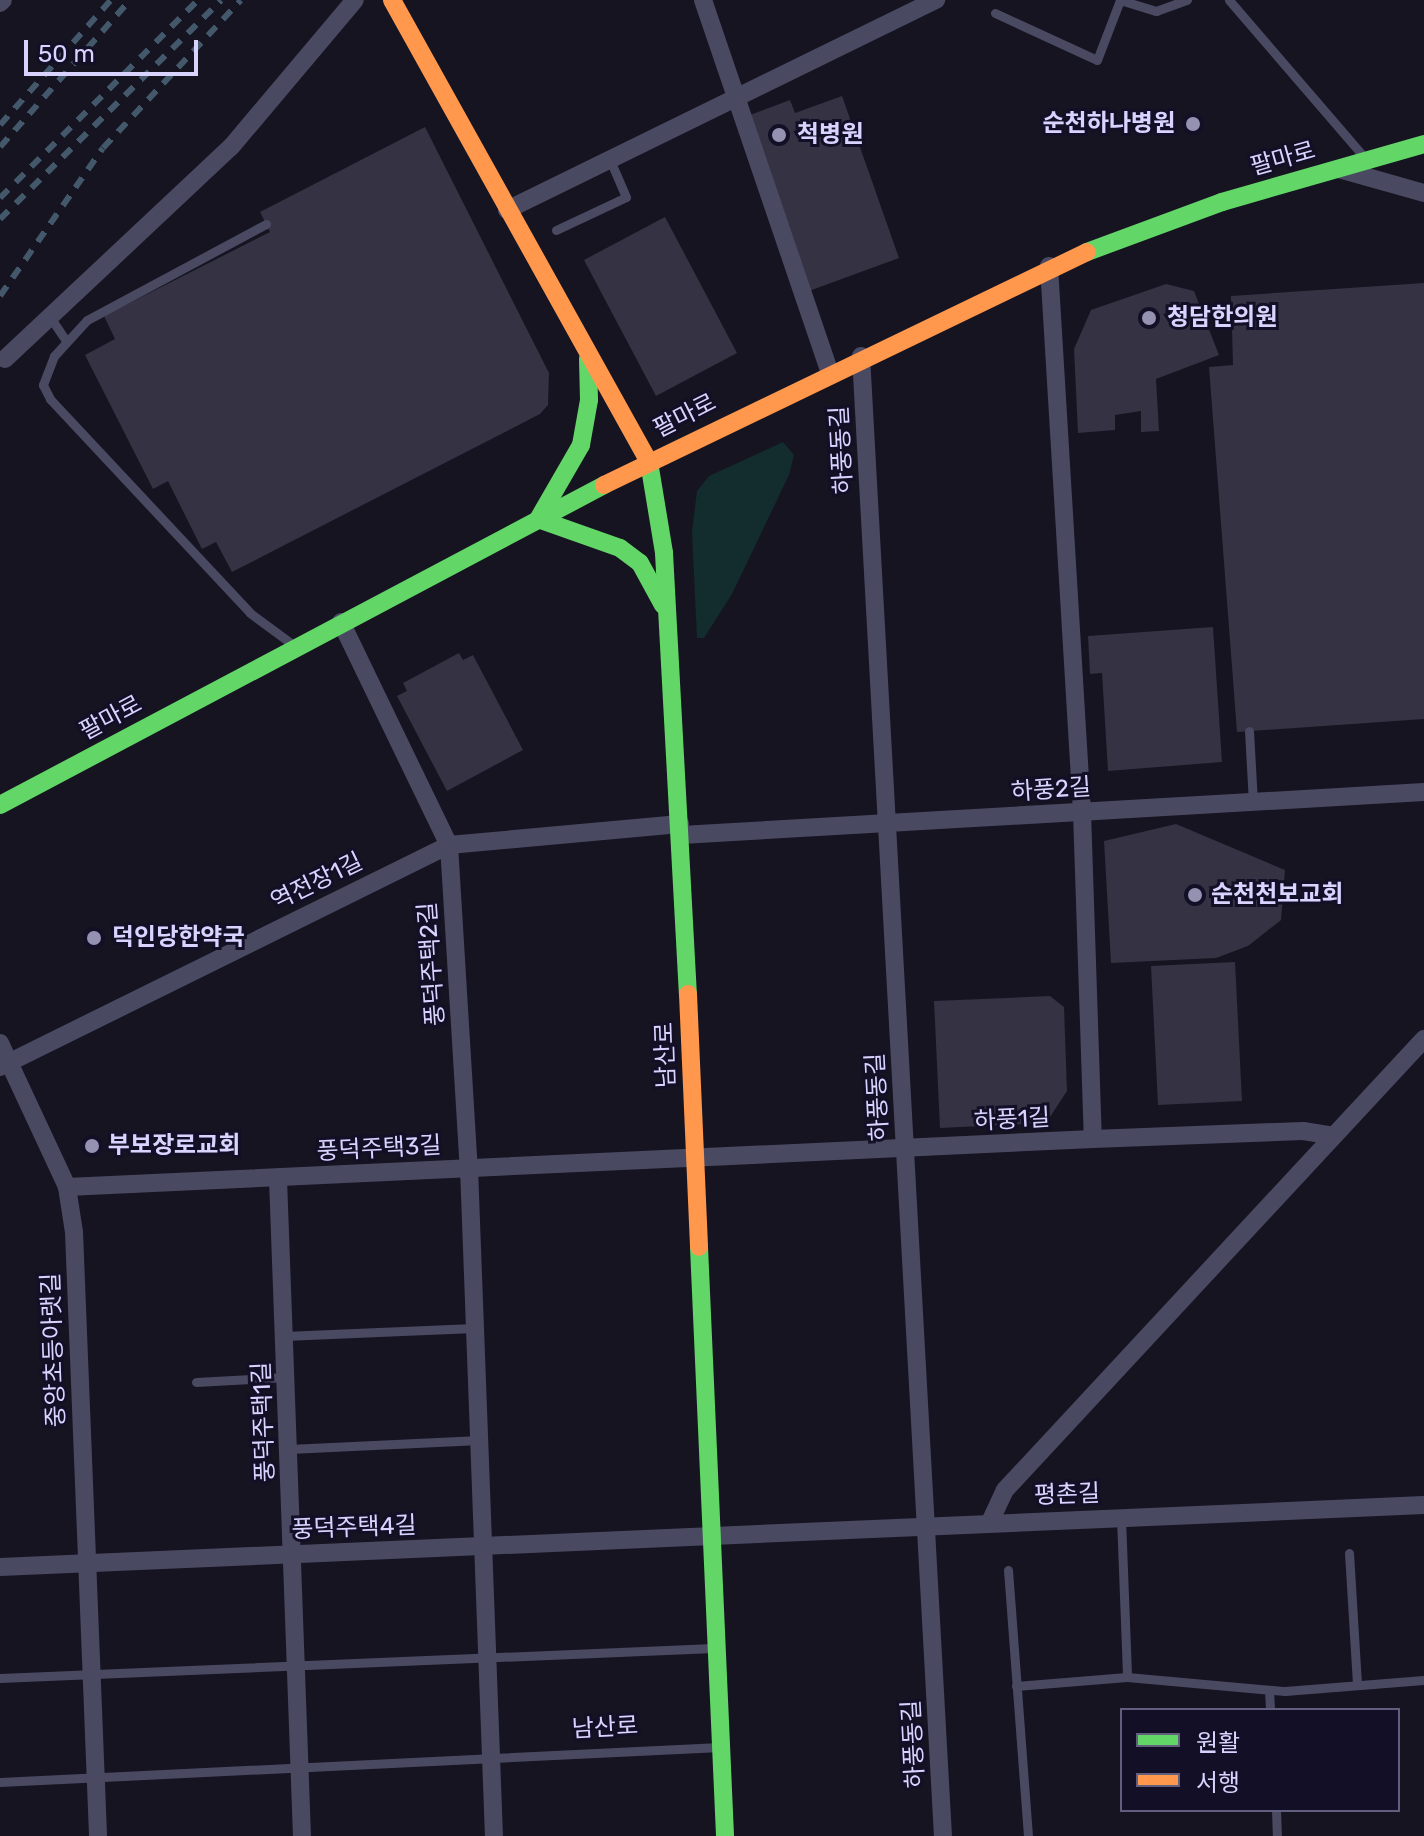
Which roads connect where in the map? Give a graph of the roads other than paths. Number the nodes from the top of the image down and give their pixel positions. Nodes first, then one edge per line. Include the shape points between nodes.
1 (355, 0) edge
2 (392, 0) edge
3 (703, 0) edge
4 (936, 0) edge
5 (1120, 0) edge
6 (1187, 0) edge
7 (1229, 0) edge
8 (995, 13) dead end
9 (736, 98) junction
10 (1424, 144) edge
11 (1366, 159) junction
12 (610, 160) junction
13 (1336, 168) junction
14 (1424, 193) edge
15 (507, 210) junction
16 (266, 224) dead end
17 (556, 230) dead end
18 (1049, 266) junction
19 (50, 317) junction
20 (66, 341) junction
21 (588, 354) junction
22 (861, 356) junction
23 (5, 359) dead end
24 (829, 371) junction
25 (649, 461) junction
26 (538, 519) junction
27 (669, 619) junction
28 (341, 622) junction
29 (295, 646) junction
30 (1249, 731) dead end
31 (1424, 792) edge
32 (1253, 803) junction
33 (0, 805) edge
34 (1082, 812) junction
35 (887, 825) junction
36 (681, 830) junction
37 (449, 845) junction
38 (1424, 1039) edge
39 (2, 1057) edge
40 (1333, 1136) junction
41 (1093, 1139) junction
42 (905, 1150) junction
43 (693, 1158) junction
44 (469, 1168) junction
45 (278, 1179) junction
46 (67, 1187) junction
47 (474, 1328) junction
48 (284, 1336) junction
49 (286, 1377) junction
50 (196, 1382) dead end
51 (480, 1440) junction
52 (289, 1449) junction
53 (1424, 1505) edge
54 (1121, 1518) junction
55 (990, 1522) junction
56 (926, 1526) junction
57 (711, 1538) junction
58 (485, 1546) junction
59 (1349, 1553) dead end
60 (293, 1554) junction
61 (86, 1563) junction
62 (0, 1567) edge
63 (1008, 1570) dead end
64 (717, 1648) junction
65 (489, 1656) junction
66 (297, 1663) junction
67 (91, 1672) junction
68 (1127, 1677) junction
69 (0, 1678) edge
70 (1424, 1680) edge
71 (1357, 1685) junction
72 (1016, 1686) junction
73 (1269, 1690) junction
74 (1270, 1708) edge
75 (721, 1747) junction
76 (491, 1757) junction
77 (300, 1767) junction
78 (96, 1777) junction
79 (0, 1782) edge
80 (1276, 1812) edge
81 (98, 1836) edge
82 (302, 1836) edge
83 (494, 1836) edge
84 (725, 1836) edge
85 (943, 1836) edge
86 (1028, 1836) edge
87 (1277, 1836) edge

1 - 19 street via 231,147
2 - 15 street
3 - 9 street
4 - 9 street
5 - 6 lane via 1156,11
5 - 8 lane via 1097,60
7 - 11 lane
9 - 12 street
9 - 24 street
10 - 11 street, 팔마로
11 - 13 street, 팔마로
12 - 15 street
12 - 17 lane via 626,197
13 - 14 street
13 - 18 street, 팔마로 via 1222,202
15 - 21 street
16 - 20 lane via 107,305
18 - 22 street, 팔마로
18 - 34 street
19 - 20 lane
19 - 23 street
20 - 29 lane via 44,377 50,399 250,613
21 - 25 street
21 - 26 street via 589,400 581,445
22 - 24 street, 팔마로
22 - 35 street, 하풍동길
24 - 25 street, 팔마로
25 - 26 street, 팔마로
25 - 27 street, 남산로
26 - 27 street via 620,548 640,563
26 - 28 street, 팔마로
27 - 36 street, 남산로
28 - 29 street, 팔마로
28 - 37 street, 풍덕주택2길
29 - 33 street, 팔마로
30 - 32 lane
31 - 32 street, 하풍2길
32 - 34 street, 하풍2길
34 - 35 street, 하풍2길
34 - 41 street
35 - 36 street, 하풍2길
35 - 42 street, 하풍동길
36 - 37 street, 역전장1길
36 - 43 street, 남산로
37 - 39 street, 역전장1길
37 - 44 street, 풍덕주택2길
38 - 40 street
39 - 46 street, 중앙초등아랫길
40 - 41 street, 하풍1길 via 1303,1131
40 - 55 street via 1005,1490
41 - 42 street, 하풍1길
42 - 43 street, 하풍1길
42 - 56 street, 하풍동길
43 - 44 street, 풍덕주택3길
43 - 57 street, 남산로
44 - 45 street, 풍덕주택3길
44 - 47 street, 풍덕주택2길
45 - 46 street, 풍덕주택3길
45 - 48 street, 풍덕주택1길
46 - 61 street, 중앙초등아랫길 via 74,1232
47 - 48 lane
47 - 51 street, 풍덕주택2길
48 - 49 street, 풍덕주택1길
49 - 50 lane
49 - 52 street, 풍덕주택1길
51 - 52 lane
51 - 58 street, 풍덕주택2길
52 - 60 street, 풍덕주택1길
53 - 54 street, 평촌길
54 - 55 street, 평촌길
54 - 68 lane
55 - 56 street, 평촌길
56 - 57 street, 평촌길
56 - 85 street, 하풍동길
57 - 58 street, 풍덕주택4길
57 - 64 street, 남산로
58 - 60 street, 풍덕주택4길
58 - 65 street, 풍덕주택2길
59 - 71 lane
60 - 61 street, 풍덕주택4길
60 - 66 street, 풍덕주택1길
61 - 62 street, 풍덕주택4길
61 - 67 street, 중앙초등아랫길
63 - 72 lane
64 - 65 lane
64 - 75 street, 남산로
65 - 66 lane
65 - 76 street, 풍덕주택2길
66 - 67 lane
66 - 77 street, 풍덕주택1길
67 - 69 lane
67 - 78 street, 중앙초등아랫길
68 - 72 lane
68 - 73 lane
70 - 71 lane
71 - 73 lane
72 - 86 lane
73 - 74 lane
75 - 76 lane, 남산로
75 - 84 street, 남산로
76 - 77 lane
76 - 83 street, 풍덕주택2길
77 - 78 lane
77 - 82 street, 풍덕주택1길
78 - 79 lane
78 - 81 street, 중앙초등아랫길
80 - 87 lane

